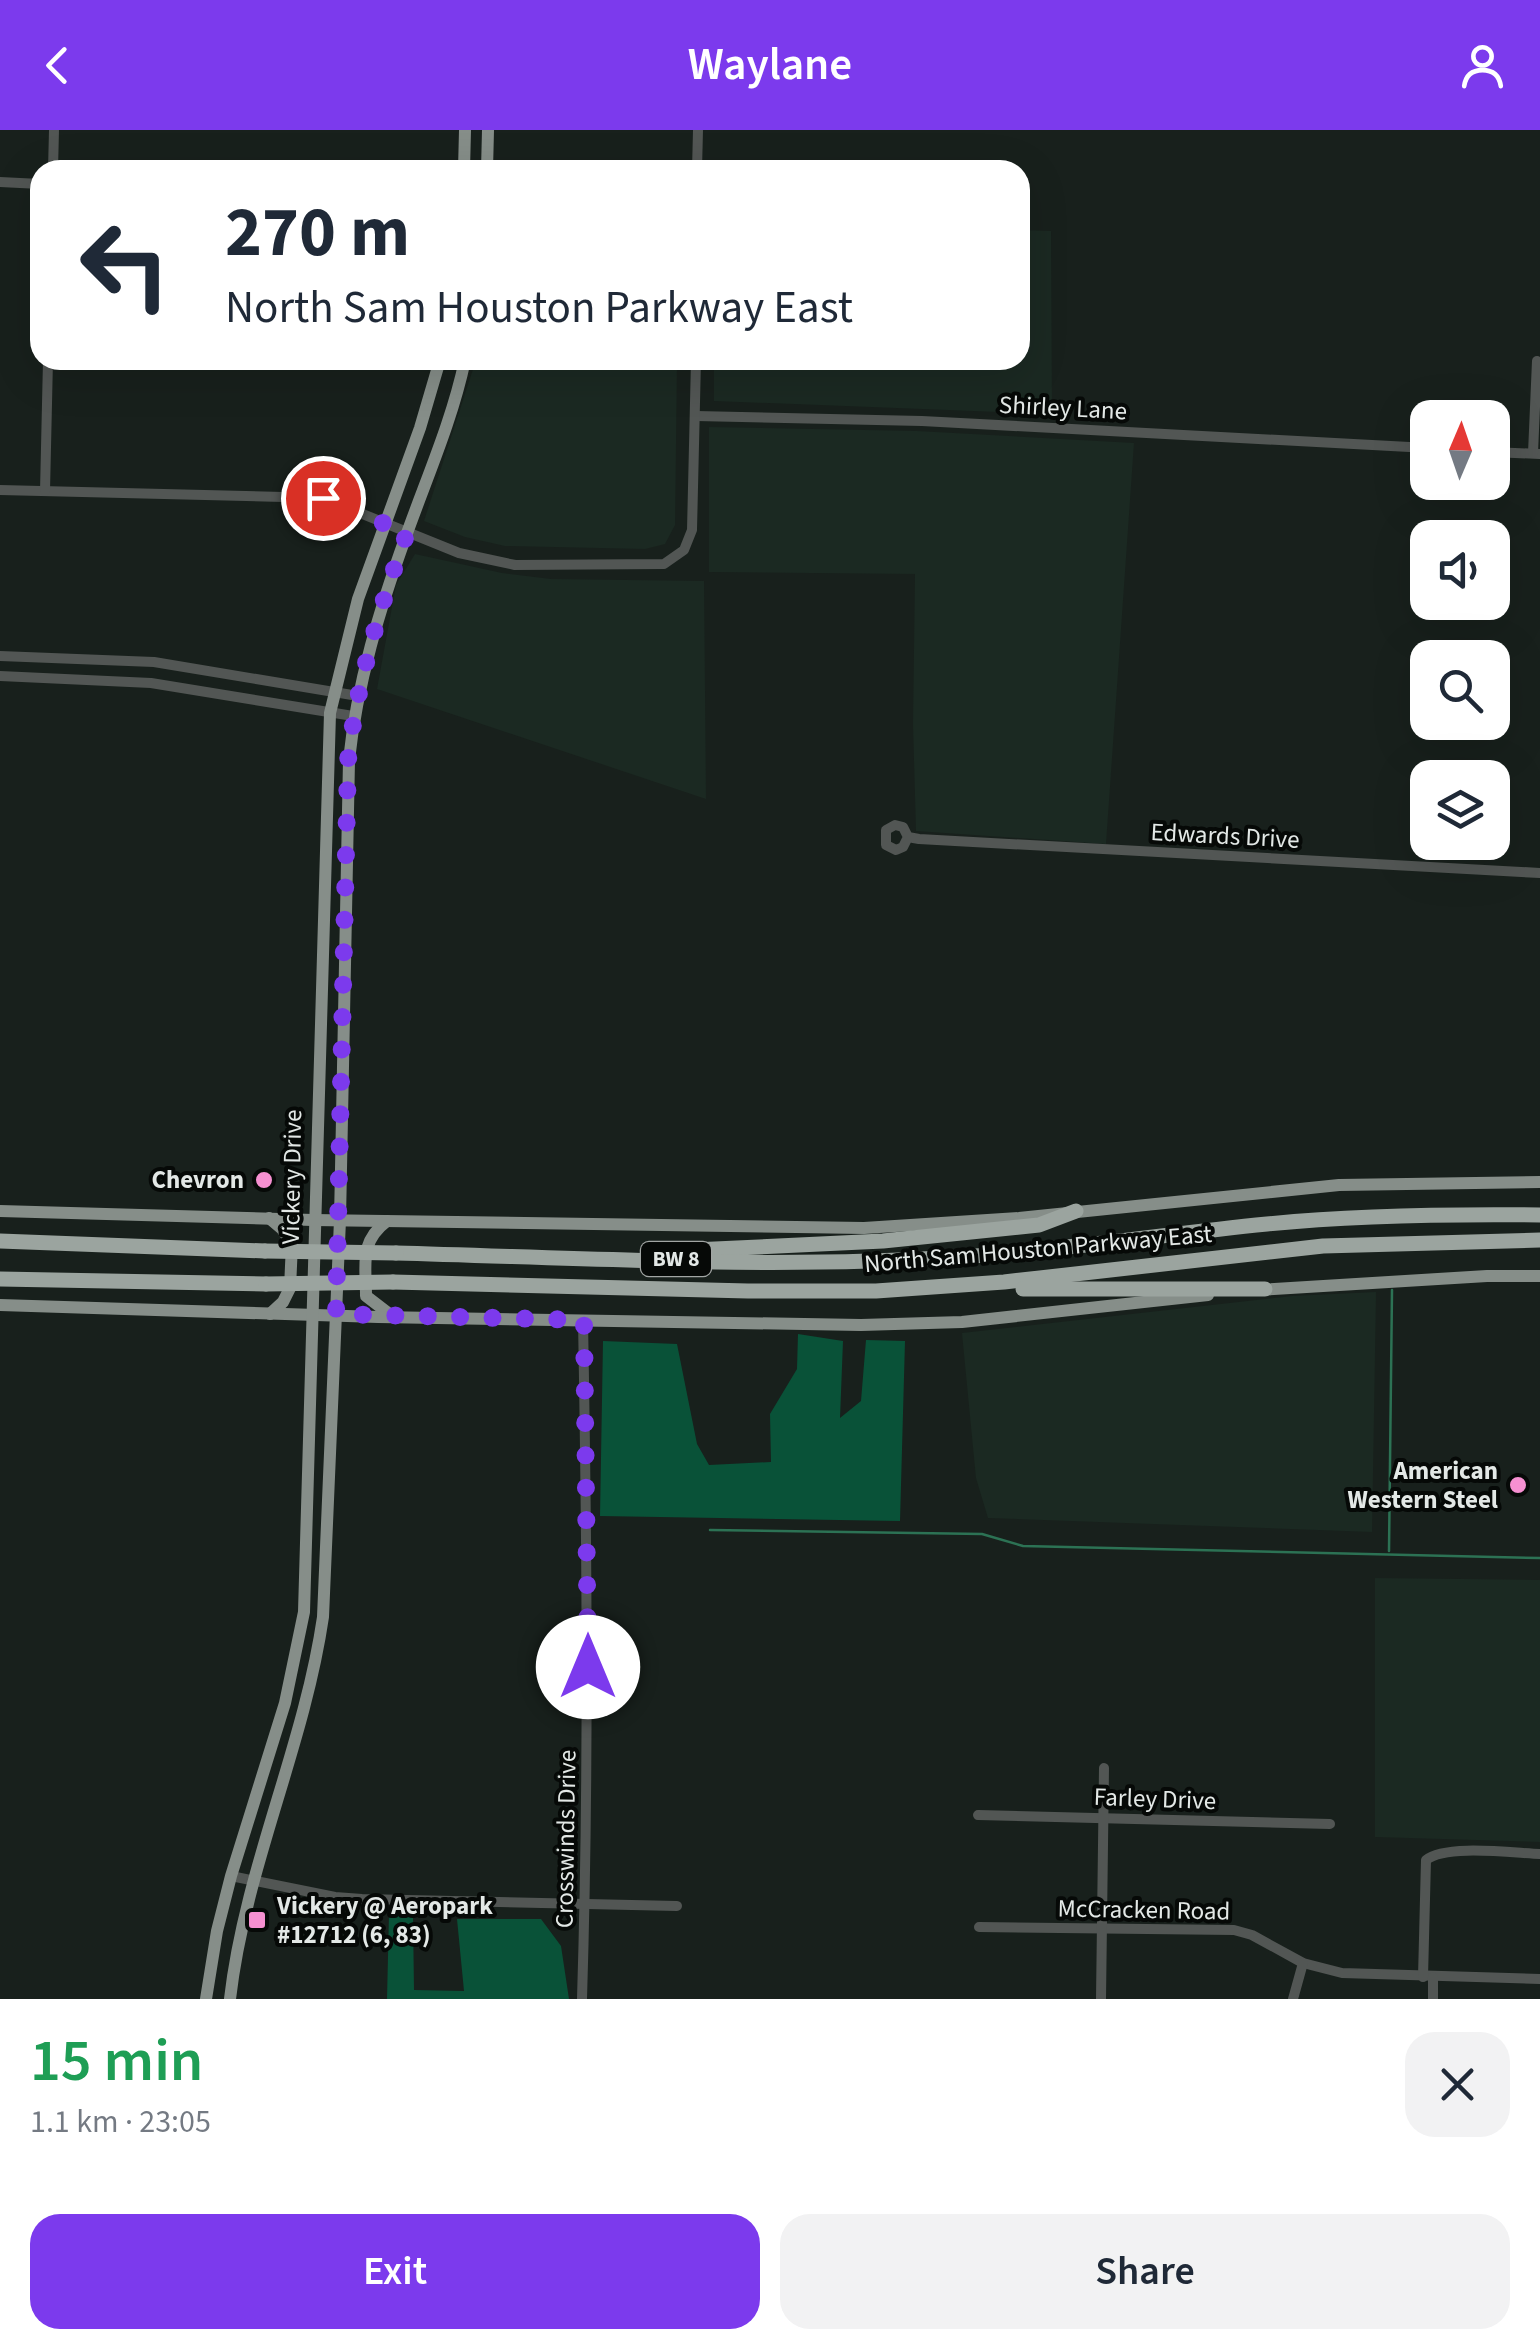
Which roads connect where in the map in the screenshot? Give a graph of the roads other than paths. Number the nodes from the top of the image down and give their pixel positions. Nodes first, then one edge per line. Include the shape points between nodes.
1 (54, 130) edge
2 (465, 130) edge
3 (488, 130) edge
4 (698, 130) edge
5 (53, 160) edge
6 (464, 160) edge
7 (487, 160) edge
8 (697, 160) edge
9 (0, 182) edge
10 (30, 184) edge
11 (1537, 361) dead end
12 (48, 370) edge
13 (437, 370) edge
14 (463, 370) edge
15 (696, 370) edge
16 (696, 416) junction
17 (1410, 447) edge
18 (1510, 453) edge
19 (1536, 454) edge
20 (0, 490) edge
21 (45, 491) junction
22 (385, 524) junction
23 (407, 533) junction
24 (0, 656) edge
25 (67, 658) junction
26 (195, 669) junction
27 (0, 676) edge
28 (67, 678) junction
29 (192, 689) junction
30 (335, 692) junction
31 (358, 696) junction
32 (330, 713) junction
33 (353, 716) junction
34 (327, 819) junction
35 (348, 820) junction
36 (908, 838) dead end
37 (1540, 873) edge
38 (321, 949) junction
39 (346, 950) junction
40 (1540, 1182) edge
41 (0, 1211) edge
42 (1076, 1212) junction
43 (1540, 1212) edge
44 (269, 1218) junction
45 (313, 1220) junction
46 (340, 1220) junction
47 (387, 1221) junction
48 (0, 1241) edge
49 (1540, 1242) edge
50 (578, 1258) junction
51 (1540, 1276) edge
52 (0, 1280) edge
53 (914, 1289) junction
54 (1265, 1289) junction
55 (0, 1305) edge
56 (270, 1314) junction
57 (313, 1314) junction
58 (336, 1314) junction
59 (393, 1317) junction
60 (584, 1320) junction
61 (310, 1468) junction
62 (330, 1470) junction
63 (285, 1703) junction
64 (302, 1708) junction
65 (1104, 1768) dead end
66 (978, 1816) dead end
67 (1103, 1817) junction
68 (1330, 1824) dead end
69 (1540, 1854) edge
70 (230, 1876) junction
71 (253, 1882) junction
72 (587, 1904) junction
73 (678, 1906) dead end
74 (979, 1927) dead end
75 (1104, 1928) junction
76 (1303, 1963) junction
77 (1428, 1977) junction
78 (1540, 1978) edge
79 (206, 1999) edge
80 (230, 1999) edge
81 (582, 1999) edge
82 (1101, 1999) edge
83 (1293, 1999) edge
84 (1433, 1999) edge

1 - 5 street
2 - 6 main road
3 - 7 main road
4 - 8 street
9 - 10 street
11 - 19 street
12 - 21 street
13 - 22 main road, Vickery Drive
14 - 23 main road, Vickery Drive
15 - 16 street
16 - 17 street, Shirley Lane
16 - 23 street via 692,530 684,550 664,564 515,565
18 - 19 street
20 - 21 street
21 - 22 street via 323,498
22 - 23 street
22 - 30 main road, Vickery Drive
23 - 31 main road, Vickery Drive
24 - 25 street
25 - 26 street
25 - 28 street
26 - 29 street
26 - 30 street
27 - 28 street
28 - 29 street
29 - 32 street
30 - 31 street
30 - 32 main road, Vickery Drive
31 - 33 main road, Vickery Drive
32 - 33 street
32 - 34 main road, Vickery Drive
33 - 35 main road, Vickery Drive
34 - 35 main road
34 - 38 main road, Vickery Drive
35 - 39 main road, Vickery Drive
36 - 37 street, Edwards Drive
38 - 39 main road
38 - 45 main road, Vickery Drive
39 - 46 main road, Vickery Drive
40 - 42 main road, North Sam Houston Parkway East via 1340,1185
41 - 44 main road, North Sam Houston Parkway East
42 - 47 main road, North Sam Houston Parkway East via 864,1228
42 - 50 highway via 1039,1224 883,1241
43 - 50 highway, North Sam Houston Parkway East / BW 8 via 1268,1224 918,1260
44 - 45 main road, North Sam Houston Parkway East
44 - 56 main road via 292,1244 290,1288
45 - 46 main road, North Sam Houston Parkway East
45 - 57 main road, Vickery Drive
46 - 47 main road, North Sam Houston Parkway East
46 - 58 main road, Vickery Drive
47 - 59 main road via 366,1242 366,1296
48 - 50 highway, North Sam Houston Parkway East / BW 8, bridge
49 - 53 highway, North Sam Houston Parkway East / BW 8 via 1323,1246
51 - 54 main road
52 - 53 highway, North Sam Houston Parkway East / BW 8, bridge
53 - 54 highway
54 - 60 main road via 960,1322
55 - 56 main road
56 - 57 main road
57 - 58 main road
57 - 61 main road, Vickery Drive
58 - 59 main road
58 - 62 main road, Vickery Drive
59 - 60 main road
60 - 72 street, Crosswinds Drive
61 - 62 main road
61 - 63 main road, Vickery Drive via 304,1612
62 - 64 main road, Vickery Drive via 323,1617
63 - 64 main road
63 - 70 main road, Vickery Drive
64 - 71 main road, Vickery Drive
65 - 67 street
66 - 67 street, Farley Drive
67 - 68 street, Farley Drive
67 - 75 street
69 - 77 street via 1431,1855 1424,1867
70 - 71 street
70 - 79 main road, Vickery Drive
71 - 72 street via 348,1898
71 - 80 main road, Vickery Drive
72 - 73 street
72 - 81 street, Crosswinds Drive
74 - 75 street, McCracken Road
75 - 76 street, McCracken Road via 1234,1930
75 - 82 street
76 - 77 street, McCracken Road via 1342,1973
76 - 83 street
77 - 78 street, McCracken Road
77 - 84 street

